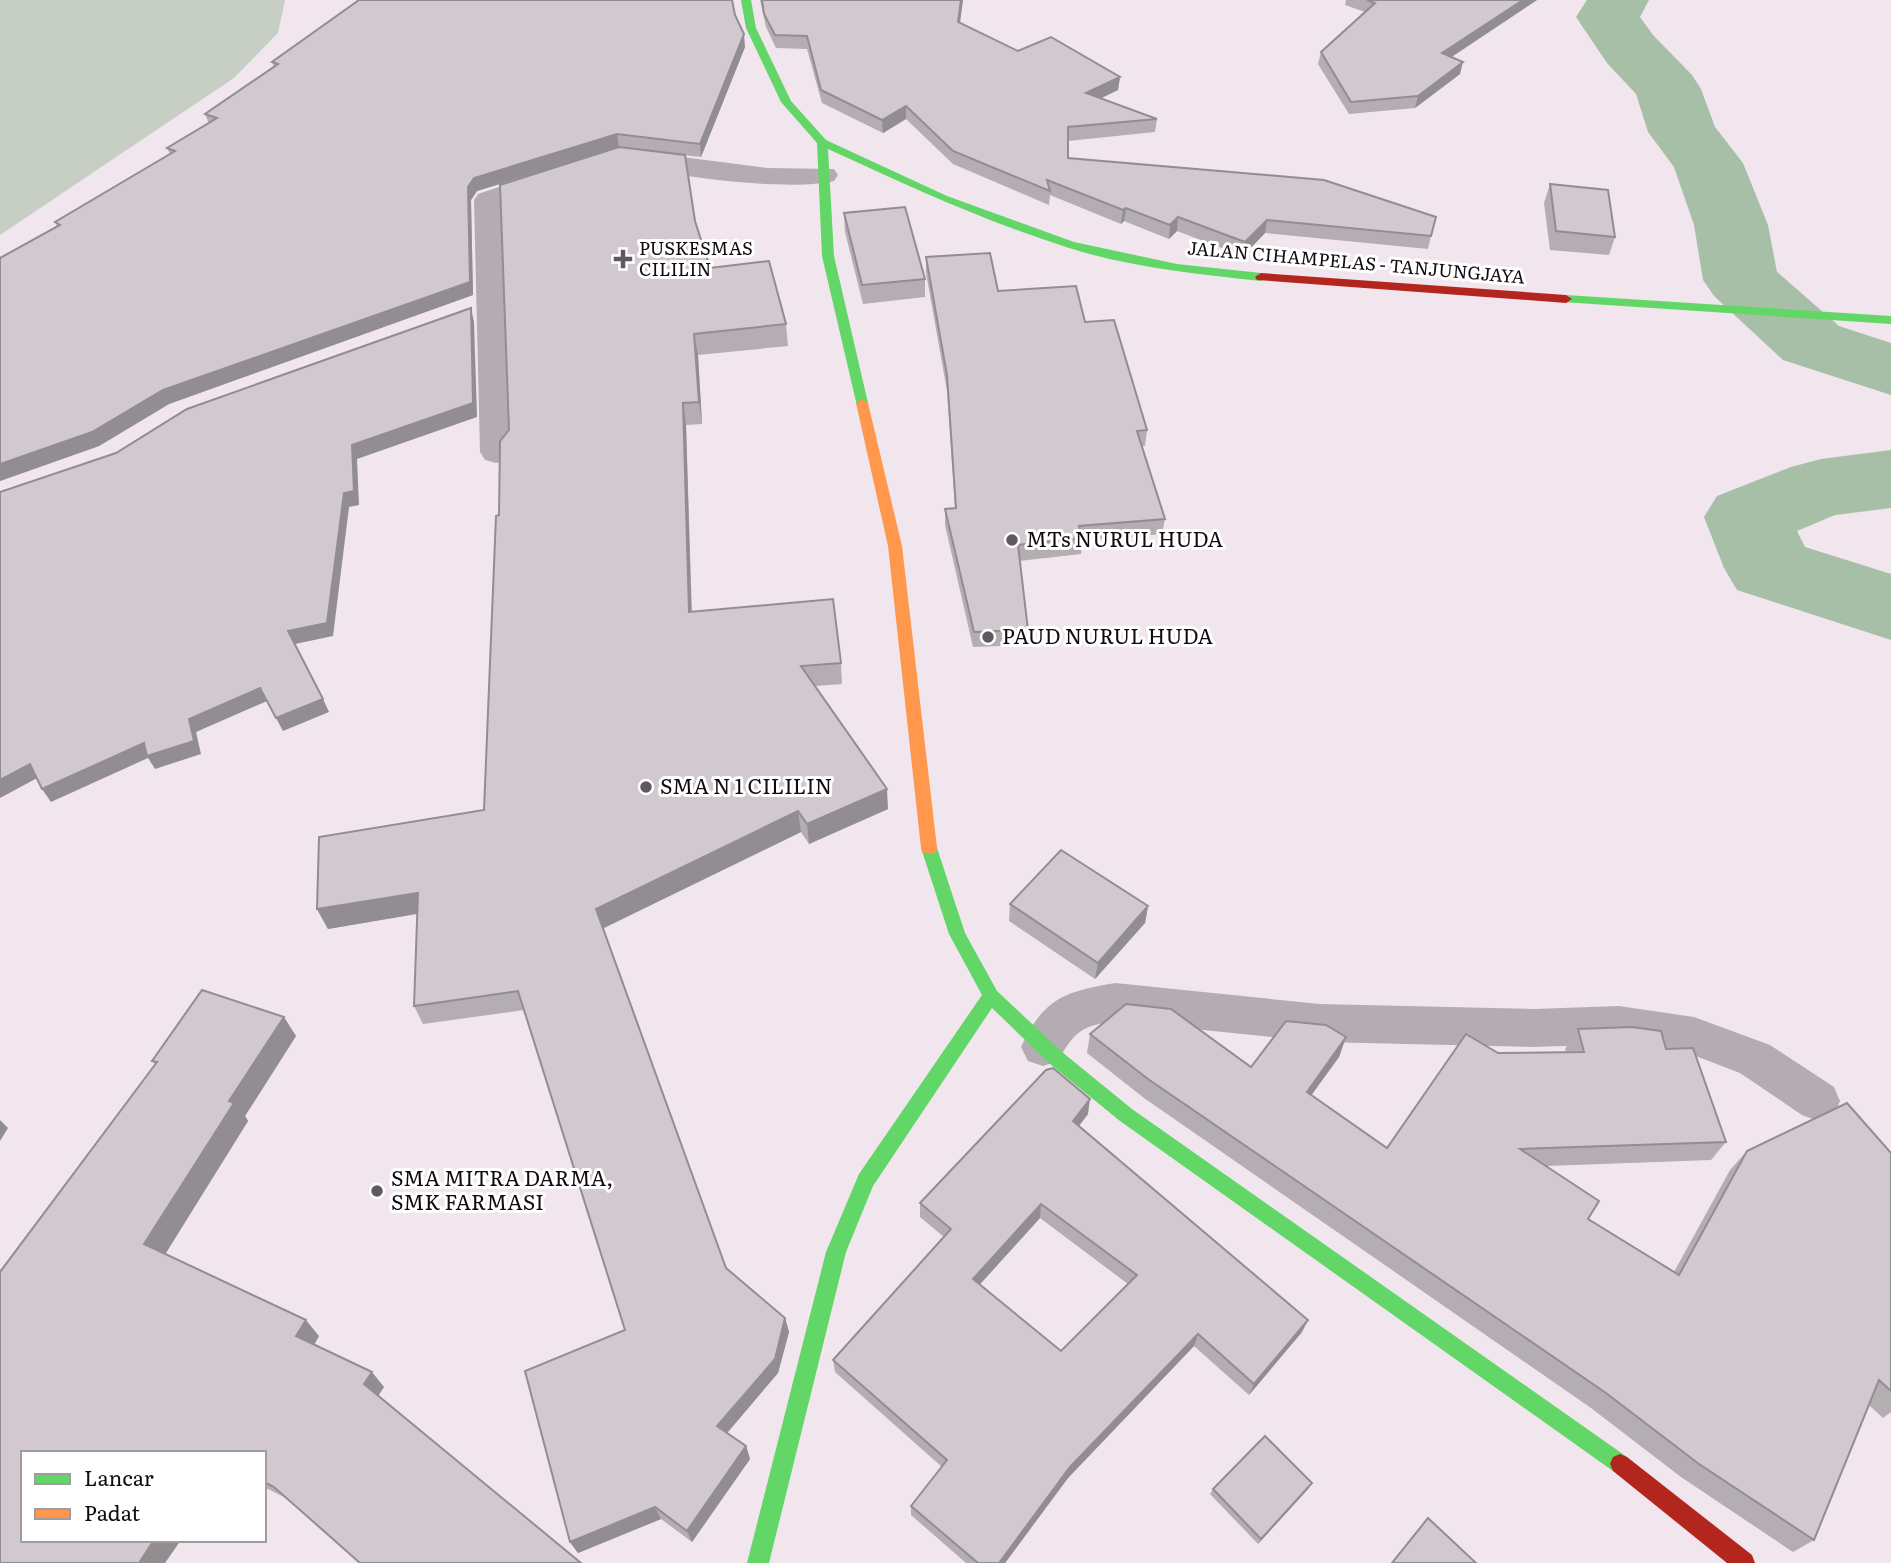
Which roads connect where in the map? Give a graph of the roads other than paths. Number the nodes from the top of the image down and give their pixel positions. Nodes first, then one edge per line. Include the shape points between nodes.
1 (746, 0) edge
2 (822, 142) junction
3 (824, 175) junction
4 (1891, 320) edge
5 (496, 452) dead end
6 (991, 996) junction
7 (1042, 1047) junction
8 (1818, 1101) dead end
9 (758, 1563) edge
10 (1744, 1563) edge

1 - 2 street, JALAN CIHAMPELAS - TANJUNGJAYA via 751,28 786,103
2 - 3 street
2 - 4 street, JALAN CIHAMPELAS - TANJUNGJAYA via 1013,226 1071,245 1177,268 1308,282
3 - 5 street via 767,176 620,158 488,200 477,307 495,371
3 - 6 street via 828,256 895,546 930,856 957,934
6 - 7 street
6 - 9 street via 866,1180 836,1252
7 - 8 street via 1057,1023 1079,1008 1115,1002 1320,1023 1534,1028 1619,1025 1694,1036 1755,1059
7 - 10 street via 1178,1153 1659,1493

